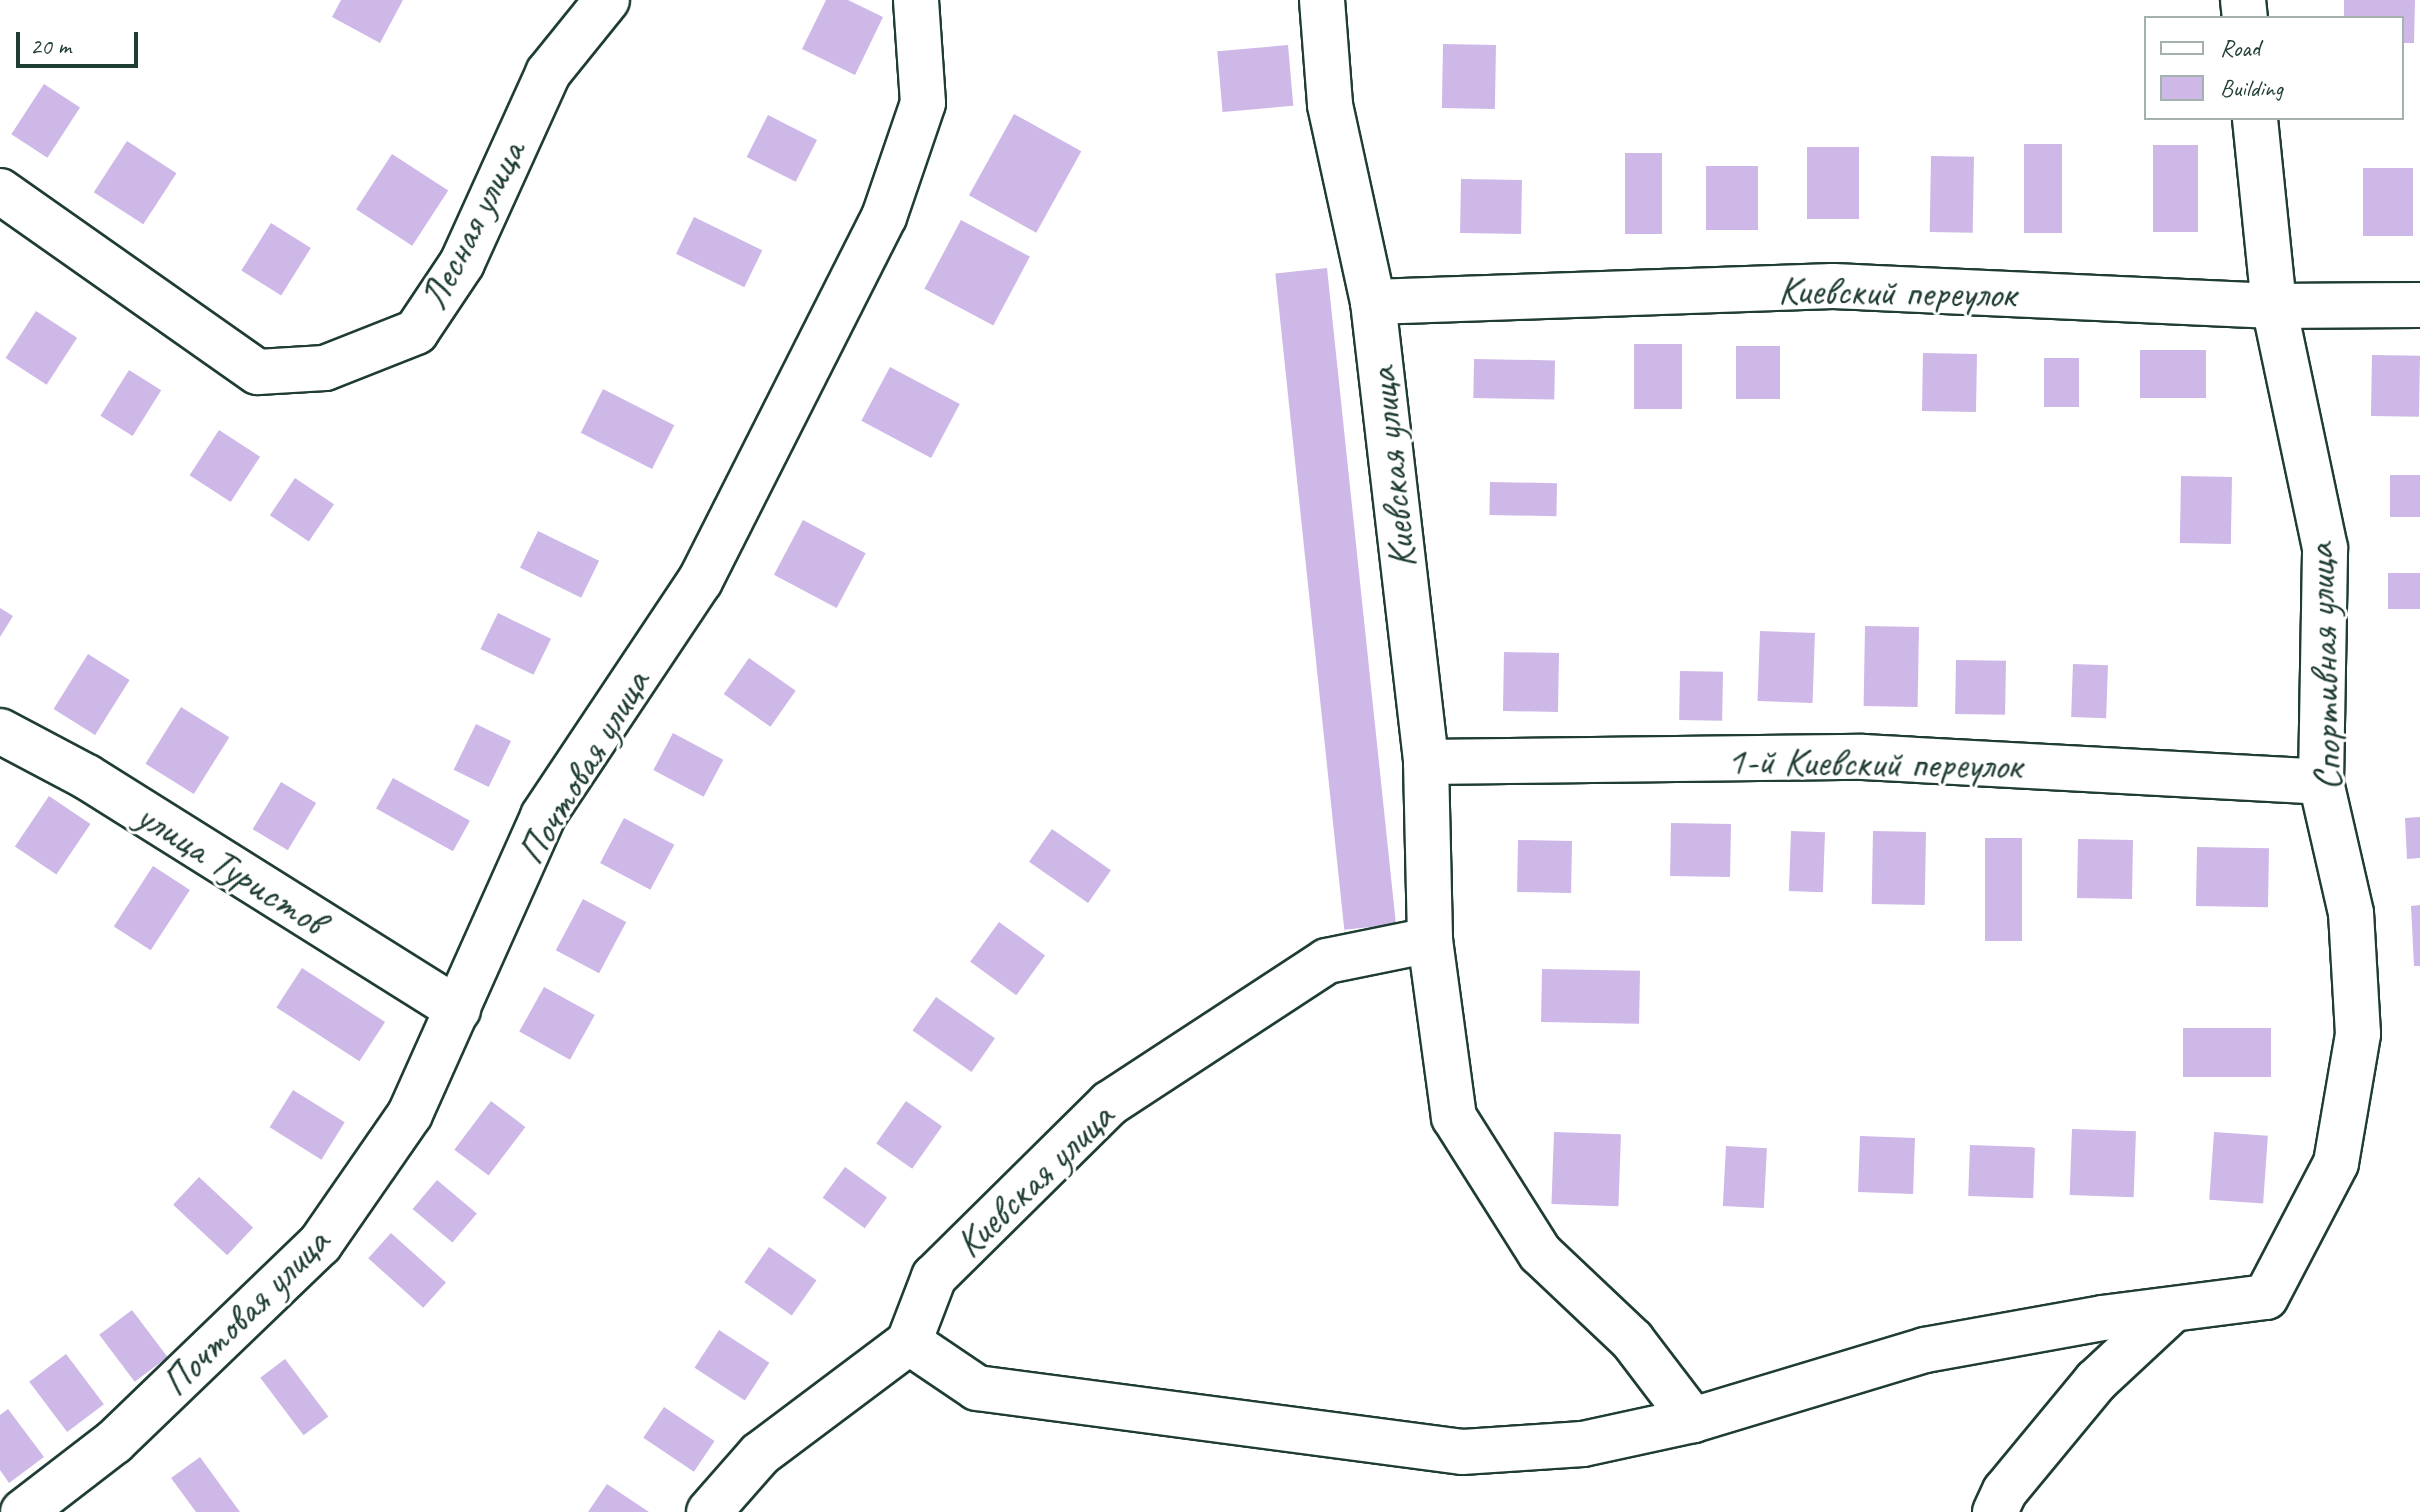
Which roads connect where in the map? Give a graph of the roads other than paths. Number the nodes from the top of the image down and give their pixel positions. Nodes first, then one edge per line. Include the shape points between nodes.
1 (607, 0) edge
2 (916, 0) edge
3 (1322, 0) edge
4 (2255, 120) edge
5 (0, 191) edge
6 (1373, 302) junction
7 (2420, 305) edge
8 (2274, 306) junction
9 (0, 731) edge
10 (1426, 762) junction
11 (2321, 782) junction
12 (1430, 940) junction
13 (458, 1010) junction
14 (2170, 1312) junction
15 (909, 1342) junction
16 (1693, 1420) junction
17 (23, 1512) edge
18 (709, 1512) edge
19 (1995, 1512) edge

1 - 5 street, Лесная улица via 548,73 462,263 416,332 325,368 258,372
2 - 13 street, Почтовая улица via 923,103 884,217 700,581 543,816
3 - 6 street, Киевская улица via 1330,105
4 - 8 street, Спортивная улица
6 - 8 street, Киевский переулок via 1833,286
6 - 10 street, Киевская улица
7 - 8 street, Киевский переулок
8 - 11 street, Спортивная улица via 2325,548
9 - 13 street, улица Туристов via 87,777
10 - 11 street, 1-й Киевский переулок via 1863,757
10 - 12 street, Киевская улица
11 - 14 street, Спортивная улица via 2351,913 2358,1034 2336,1163 2266,1297
12 - 15 street, Киевская улица via 1327,961 1110,1103 934,1277
12 - 16 street, Киевская улица via 1454,1117 1540,1253 1632,1340
13 - 17 street, Почтовая улица via 410,1114 320,1244 114,1442
14 - 16 street via 2102,1318 1925,1350
14 - 19 street via 2096,1381 2005,1491
15 - 16 street via 977,1388 1462,1452 1583,1444
15 - 18 street via 760,1454

